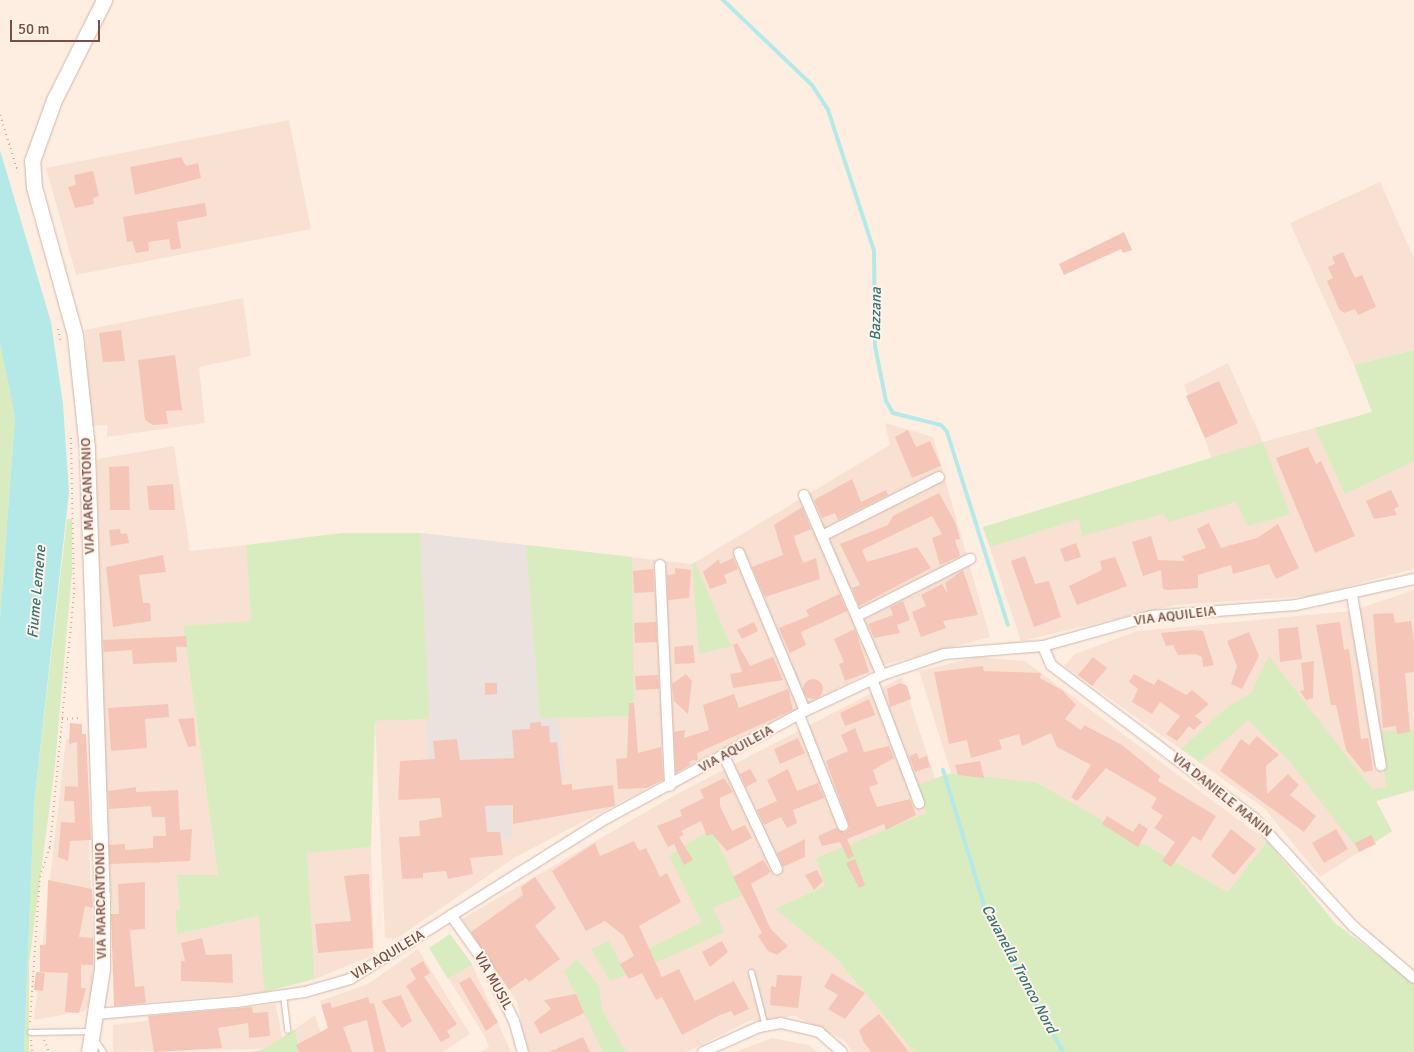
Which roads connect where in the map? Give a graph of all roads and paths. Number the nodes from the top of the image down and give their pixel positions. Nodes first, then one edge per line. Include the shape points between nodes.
1 (104, 0) edge
2 (0, 115) edge
3 (20, 178) dead end
4 (56, 320) dead end
5 (62, 348) dead end
6 (71, 430) dead end
7 (939, 476) dead end
8 (804, 495) dead end
9 (822, 536) junction
10 (739, 553) dead end
11 (970, 559) dead end
12 (660, 565) dead end
13 (1414, 579) edge
14 (1352, 595) junction
15 (857, 616) junction
16 (1042, 646) junction
17 (882, 675) junction
18 (872, 679) junction
19 (802, 713) junction
20 (62, 719) junction
21 (68, 719) dead end
22 (724, 756) junction
23 (1381, 766) dead end
24 (670, 786) junction
25 (919, 803) dead end
26 (844, 826) dead end
27 (777, 869) dead end
28 (451, 915) junction
29 (751, 972) dead end
30 (1414, 978) edge
31 (283, 996) junction
32 (96, 1014) junction
33 (765, 1026) junction
34 (287, 1030) dead end
35 (30, 1032) junction
36 (92, 1033) junction
37 (32, 1052) edge
38 (90, 1052) edge
39 (103, 1052) edge
40 (523, 1052) edge
41 (702, 1052) edge
42 (842, 1052) edge

1 - 32 main road, VIA MARCANTONIO via 54,100 32,161 34,187 75,335 86,448 102,904
2 - 3 path
4 - 5 path
6 - 20 path via 74,594
7 - 9 street
8 - 9 street
9 - 15 street
10 - 19 street
11 - 15 street
12 - 24 street
13 - 14 street, VIA AQUILEIA
14 - 16 street, VIA AQUILEIA via 1296,605 1151,616
14 - 23 street
15 - 17 street
16 - 17 street, VIA AQUILEIA via 944,654
16 - 30 street, VIA DANIELE MANIN via 1051,665 1254,818 1353,926
17 - 18 street, VIA AQUILEIA
18 - 19 street, VIA AQUILEIA
18 - 25 street
19 - 22 street, VIA AQUILEIA
19 - 26 street
20 - 21 path
20 - 35 path via 50,847 40,877 30,974
22 - 24 street, VIA AQUILEIA
22 - 27 street
24 - 28 street, VIA AQUILEIA via 599,822
28 - 31 street, VIA AQUILEIA via 350,979
28 - 40 street, VIA MUSIL via 487,966 514,1021
29 - 33 lane
31 - 32 street, VIA AQUILEIA
31 - 34 lane
32 - 36 main road, VIA MARCANTONIO
33 - 41 street
33 - 42 street via 802,1026 819,1032
35 - 36 lane
35 - 37 path
36 - 38 main road, VIA MARCANTONIO
36 - 39 lane

